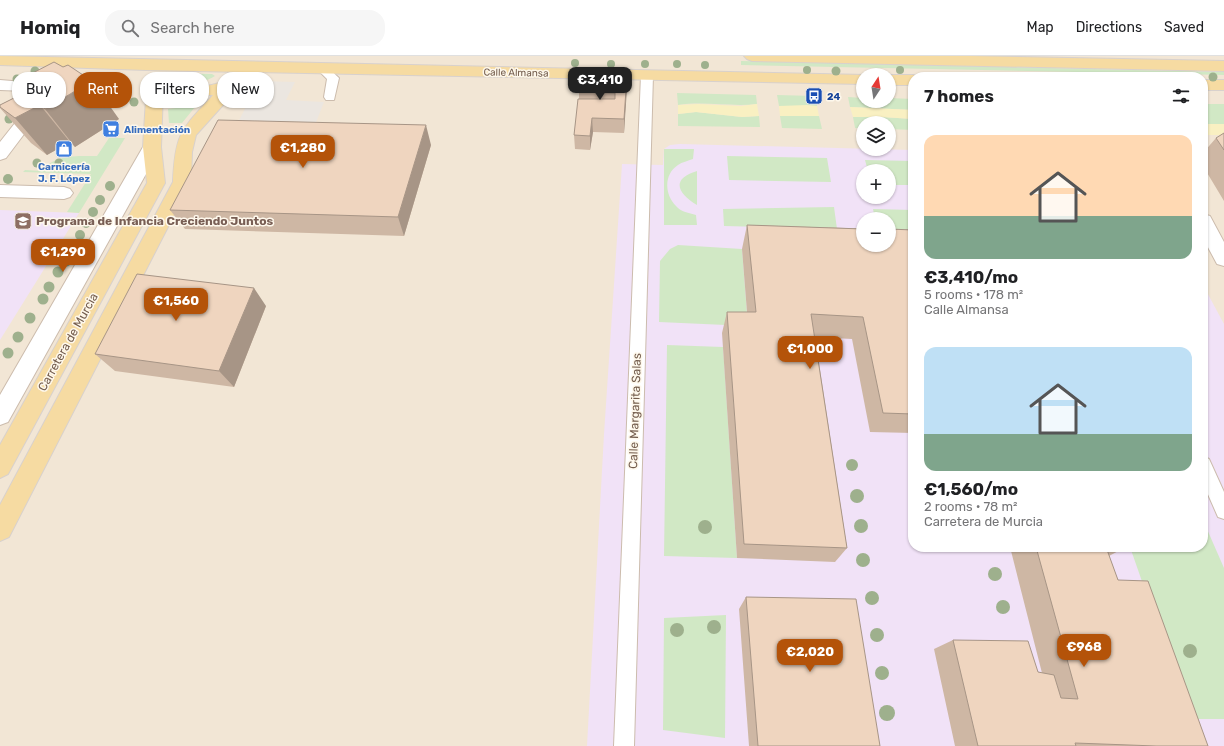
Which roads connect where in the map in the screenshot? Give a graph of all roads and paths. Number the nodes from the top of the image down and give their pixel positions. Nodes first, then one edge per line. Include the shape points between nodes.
1 (752, 56) edge
2 (972, 58) edge
3 (1056, 59) edge
4 (0, 60) edge
5 (148, 60) edge
6 (267, 61) edge
7 (1224, 66) edge
8 (322, 68) junction
9 (152, 72) edge
10 (254, 72) edge
11 (647, 75) junction
12 (856, 79) edge
13 (896, 80) edge
14 (908, 80) edge
15 (0, 85) edge
16 (1208, 85) edge
17 (1224, 85) edge
18 (330, 97) dead end
19 (217, 100) edge
20 (154, 108) edge
21 (152, 147) junction
22 (0, 154) edge
23 (0, 191) edge
24 (64, 193) dead end
25 (1208, 230) edge
26 (1224, 259) edge
27 (0, 414) edge
28 (0, 467) edge
29 (1208, 475) edge
30 (1224, 511) edge
31 (0, 529) edge
32 (624, 746) edge

1 - 2 main road
2 - 3 main road
3 - 7 main road
4 - 5 main road, Calle Almansa
5 - 6 main road, Calle Almansa
5 - 9 main road
6 - 8 main road, Calle Almansa
6 - 10 main road
8 - 11 main road, Calle Almansa
8 - 18 lane via 333,78
11 - 12 main road, Calle Almansa
11 - 32 lane, Calle Margarita Salas
13 - 14 main road
15 - 22 street via 30,86 38,95 38,105
16 - 17 main road
19 - 31 main road via 188,135 183,152 182,182
20 - 21 main road
21 - 27 street, Carretera de Murcia
21 - 28 main road, Carretera de Murcia via 156,183
23 - 24 street
25 - 26 street
29 - 30 lane

